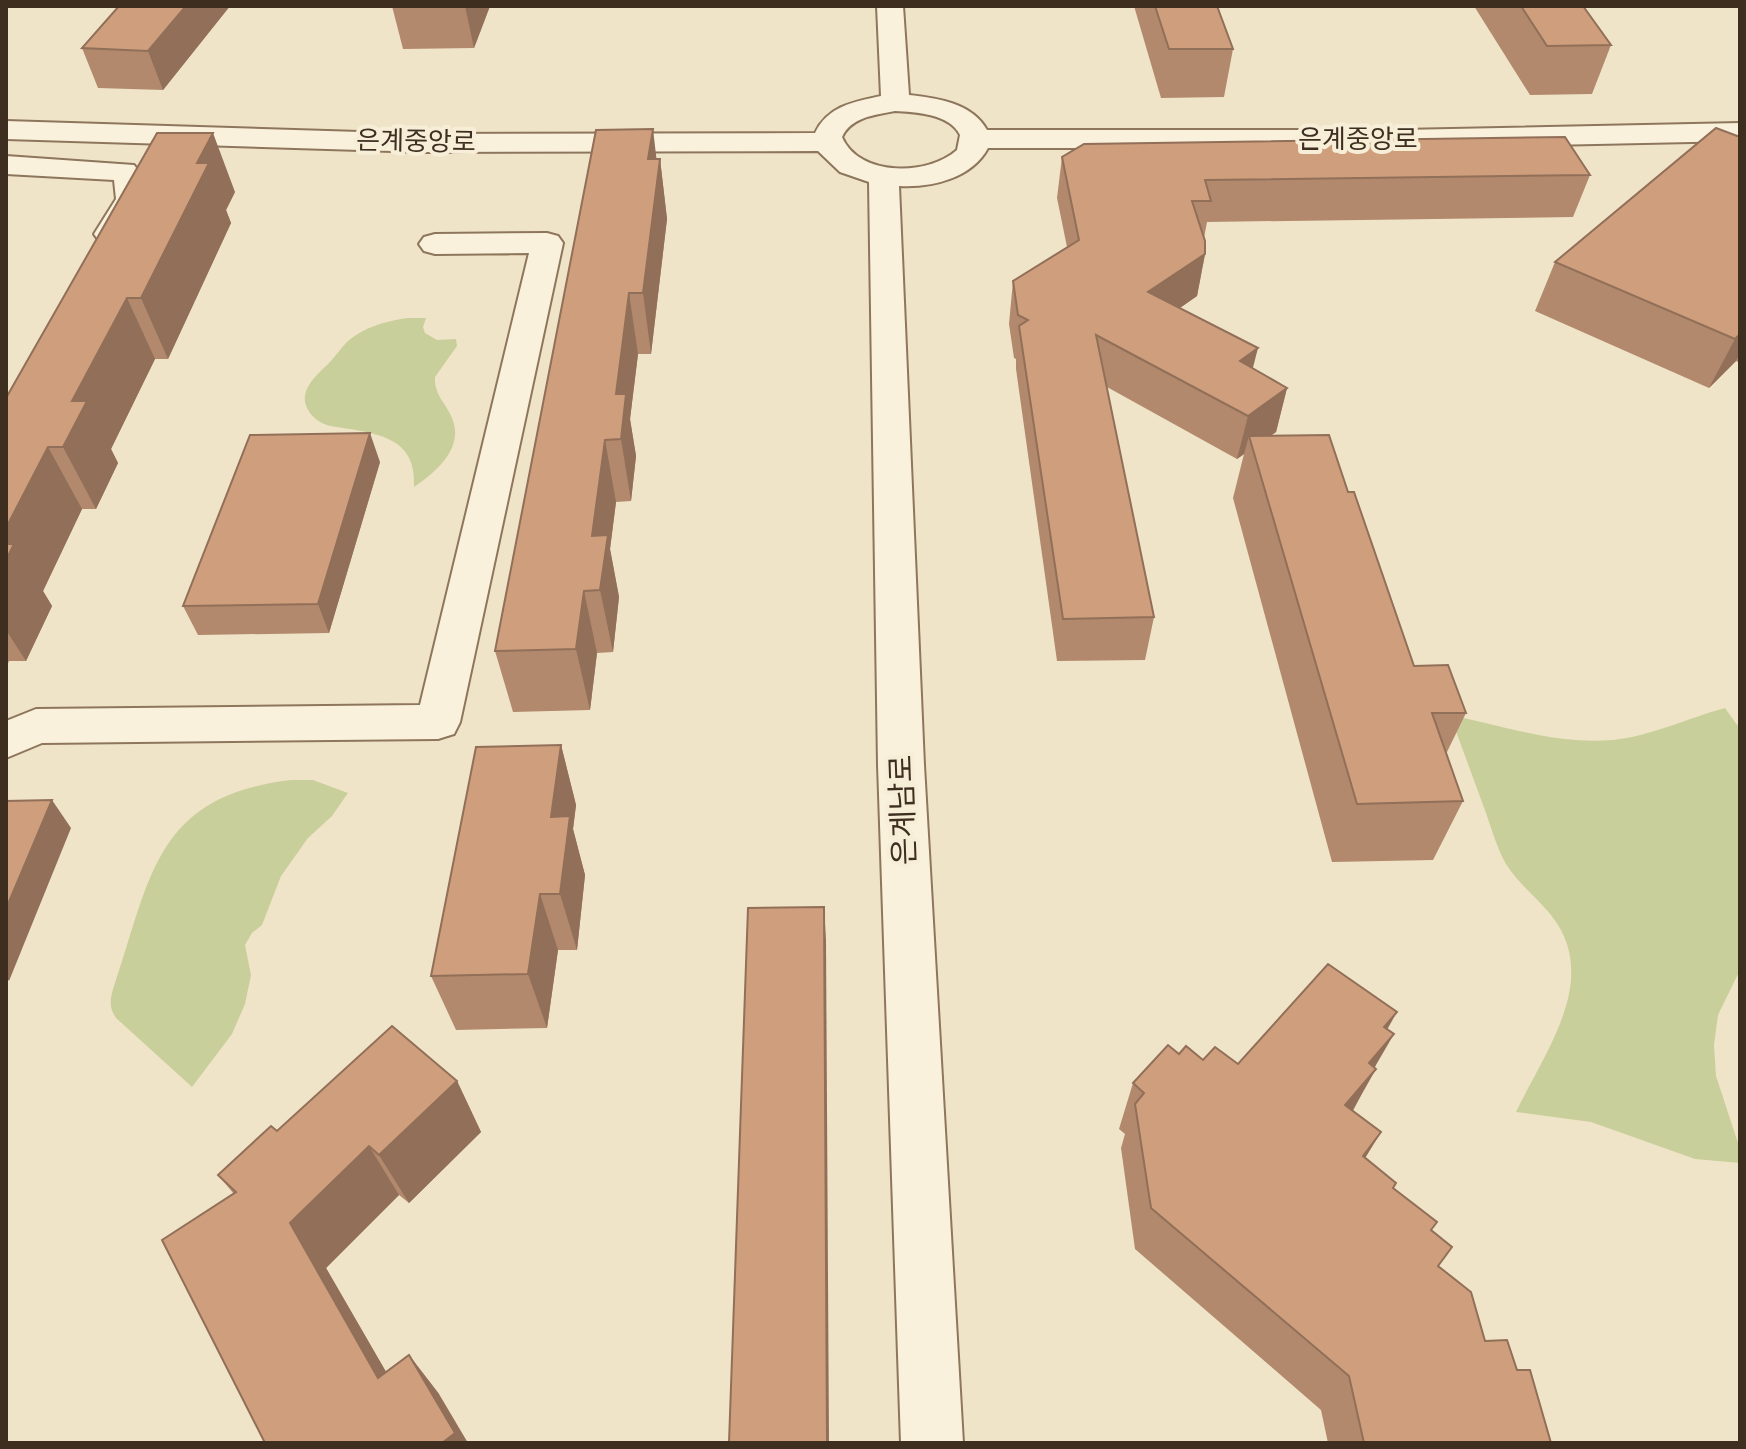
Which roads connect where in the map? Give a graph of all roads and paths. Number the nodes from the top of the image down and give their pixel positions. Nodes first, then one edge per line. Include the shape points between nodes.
1 (890, 6) edge
2 (895, 102) junction
3 (6, 130) edge
4 (1740, 132) edge
5 (975, 139) junction
6 (827, 142) junction
7 (6, 165) edge
8 (884, 177) junction
9 (435, 244) dead end
10 (92, 266) edge
11 (6, 741) edge
12 (932, 1443) edge

1 - 2 street
2 - 5 street via 959,116
2 - 6 street via 873,104 838,119
3 - 6 street, 은계중앙로 via 425,143
4 - 5 street, 은계중앙로
5 - 8 street via 972,151 948,170
6 - 8 street via 845,164
7 - 10 street via 123,171 132,182 131,199
8 - 12 street, 은계남로 via 901,765
9 - 11 street via 547,243 438,722 36,726

